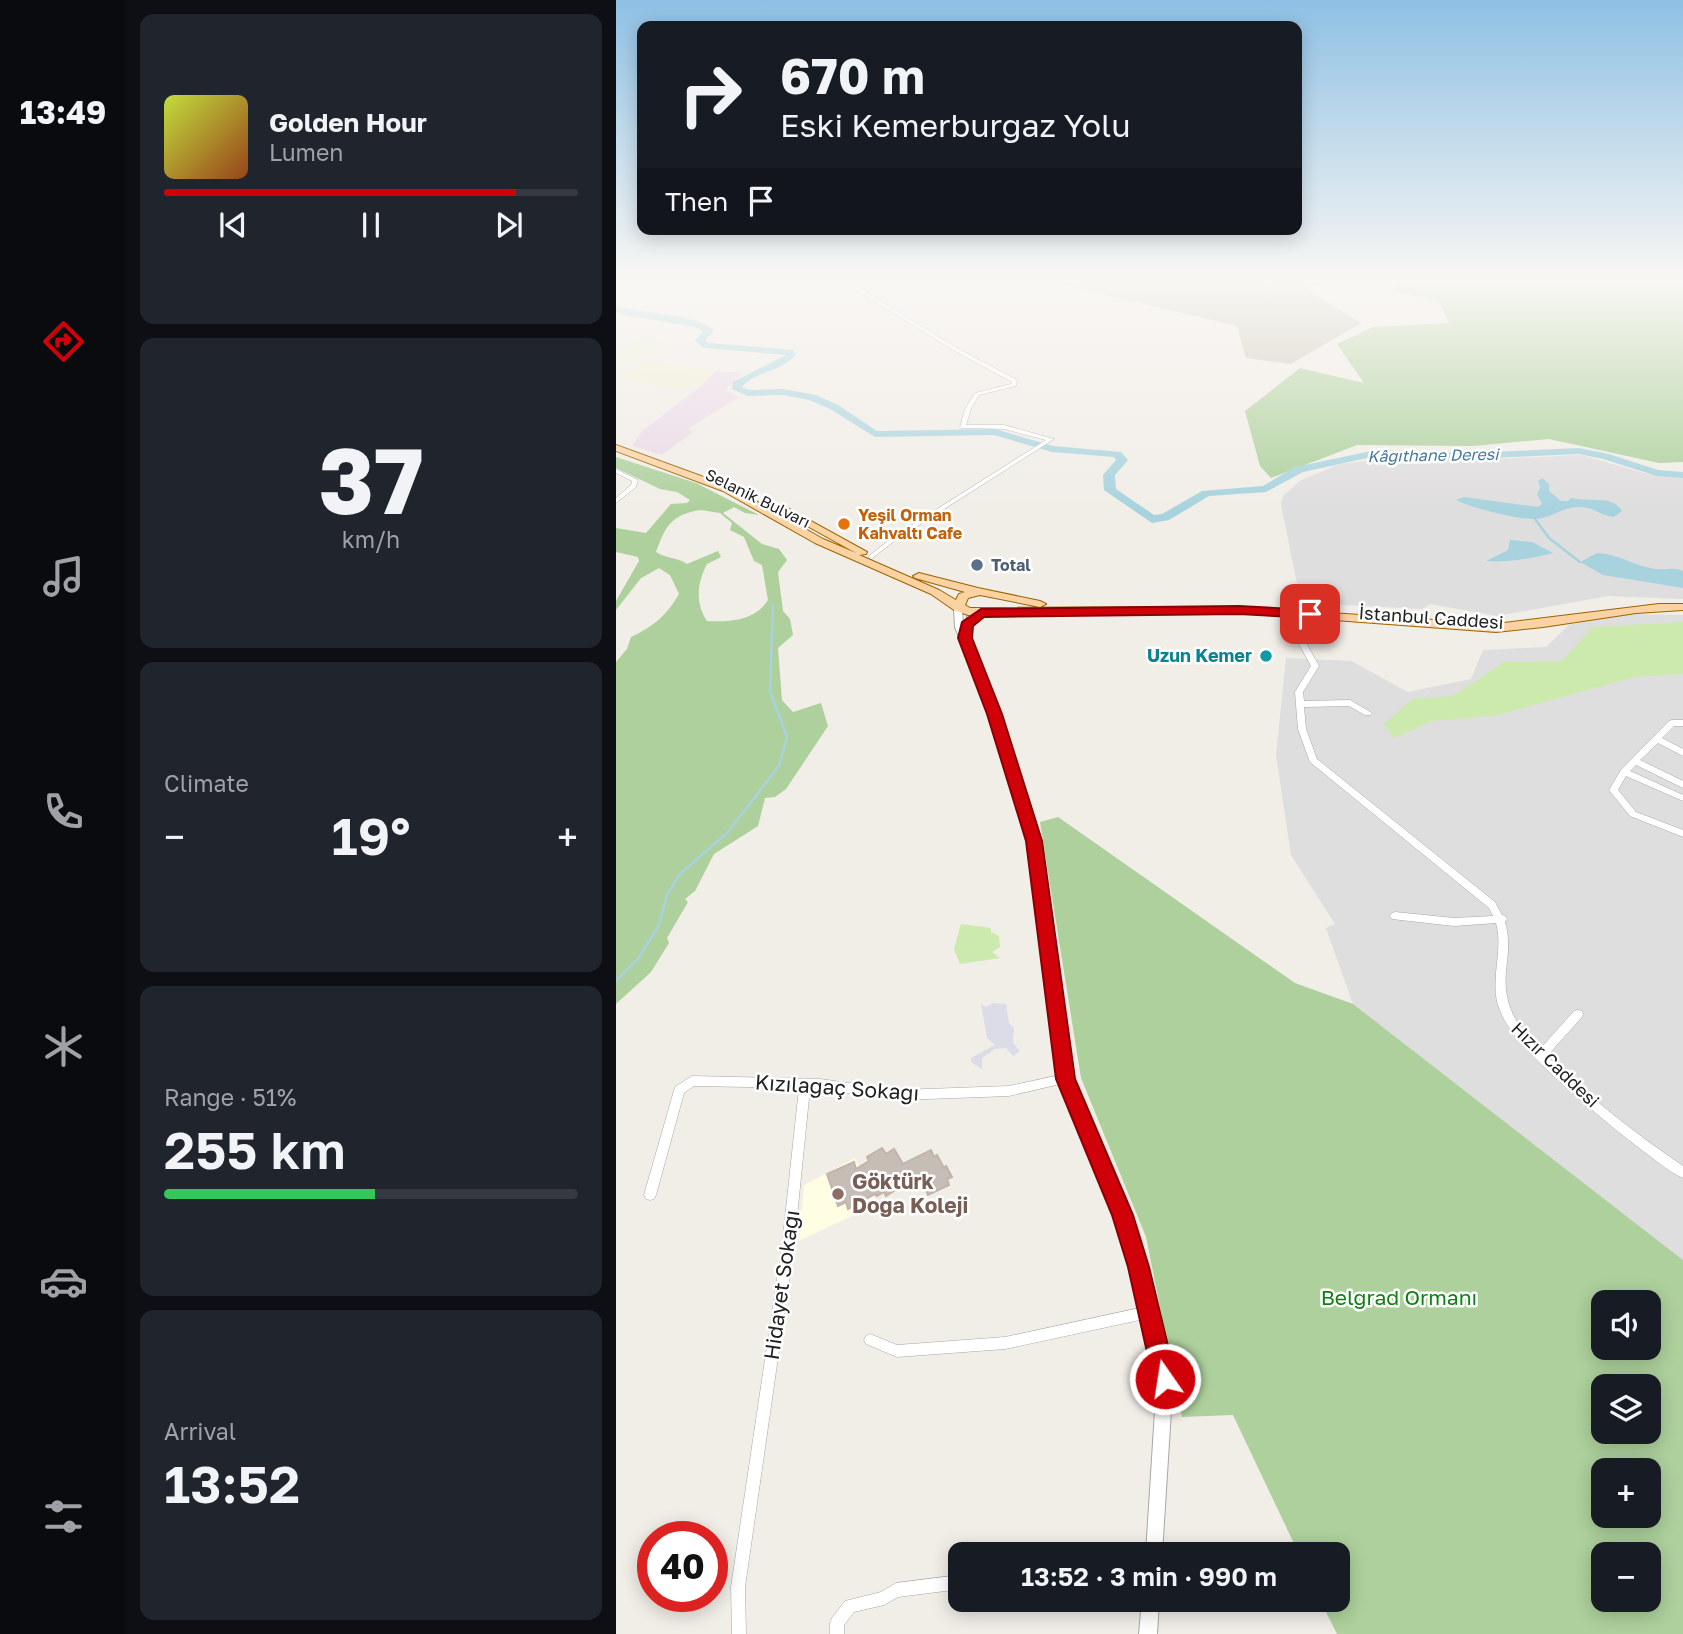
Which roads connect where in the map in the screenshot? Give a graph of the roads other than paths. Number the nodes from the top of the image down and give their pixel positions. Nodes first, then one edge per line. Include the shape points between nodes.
1 (970, 357) edge
2 (616, 442) edge
3 (616, 448) edge
4 (616, 471) edge
5 (616, 501) edge
6 (871, 557) junction
7 (975, 591) junction
8 (996, 597) junction
9 (1676, 605) edge
10 (958, 608) junction
11 (981, 613) junction
12 (1303, 615) junction
13 (965, 638) junction
14 (1301, 704) junction
15 (1368, 713) dead end
16 (1683, 723) edge
17 (1656, 738) junction
18 (1683, 753) edge
19 (1636, 761) junction
20 (1624, 772) junction
21 (1683, 786) edge
22 (1683, 798) edge
23 (1683, 834) edge
24 (1395, 916) dead end
25 (1502, 919) junction
26 (1578, 1014) dead end
27 (1541, 1055) junction
28 (1065, 1079) junction
29 (805, 1083) junction
30 (1683, 1172) edge
31 (650, 1195) dead end
32 (1149, 1312) junction
33 (870, 1340) dead end
34 (1155, 1542) edge
35 (948, 1584) edge
36 (1150, 1612) edge
37 (738, 1634) edge
38 (837, 1634) edge
39 (1149, 1634) edge

1 - 6 street via 1015,381 977,394 963,427 1004,427 1051,439
2 - 6 main road, Selanik Bulvarı via 717,476
3 - 10 main road, Selanik Bulvarı via 727,489 819,541 935,592
4 - 5 street via 635,480
6 - 7 main road, Selanik Bulvarı
7 - 8 main road, Selanik Bulvarı
7 - 10 main road via 960,599
8 - 11 main road via 996,604
8 - 12 main road, Selanik Bulvarı via 1056,604 1258,604
9 - 12 main road, İstanbul Caddesi via 1496,628
10 - 11 main road
10 - 13 street
11 - 12 main road via 1239,610 1284,618
11 - 13 street via 970,619
12 - 14 street via 1300,639 1315,666 1299,692
13 - 28 street via 1034,841
14 - 15 street via 1350,703
14 - 25 street via 1302,729 1313,760 1478,892
16 - 17 street via 1672,723
17 - 18 street
17 - 19 street
19 - 20 street
19 - 21 street
20 - 22 street
20 - 23 street via 1613,790 1633,814
24 - 25 street via 1454,922
25 - 27 street, Hızır Caddesi via 1500,992 1504,1007 1508,1020
26 - 27 street
27 - 30 street, Hızır Caddesi via 1634,1138
28 - 29 street, Kızılağaç Sokağı via 1009,1091 901,1096
28 - 32 street via 1122,1215
29 - 31 street, Kızılağaç Sokağı via 692,1082 679,1090
29 - 37 street, Hidayet Sokağı via 788,1246 738,1587
32 - 33 street via 1005,1343 897,1351
32 - 34 street via 1165,1379
35 - 38 street via 896,1590 884,1598 849,1606 837,1623
36 - 39 street

